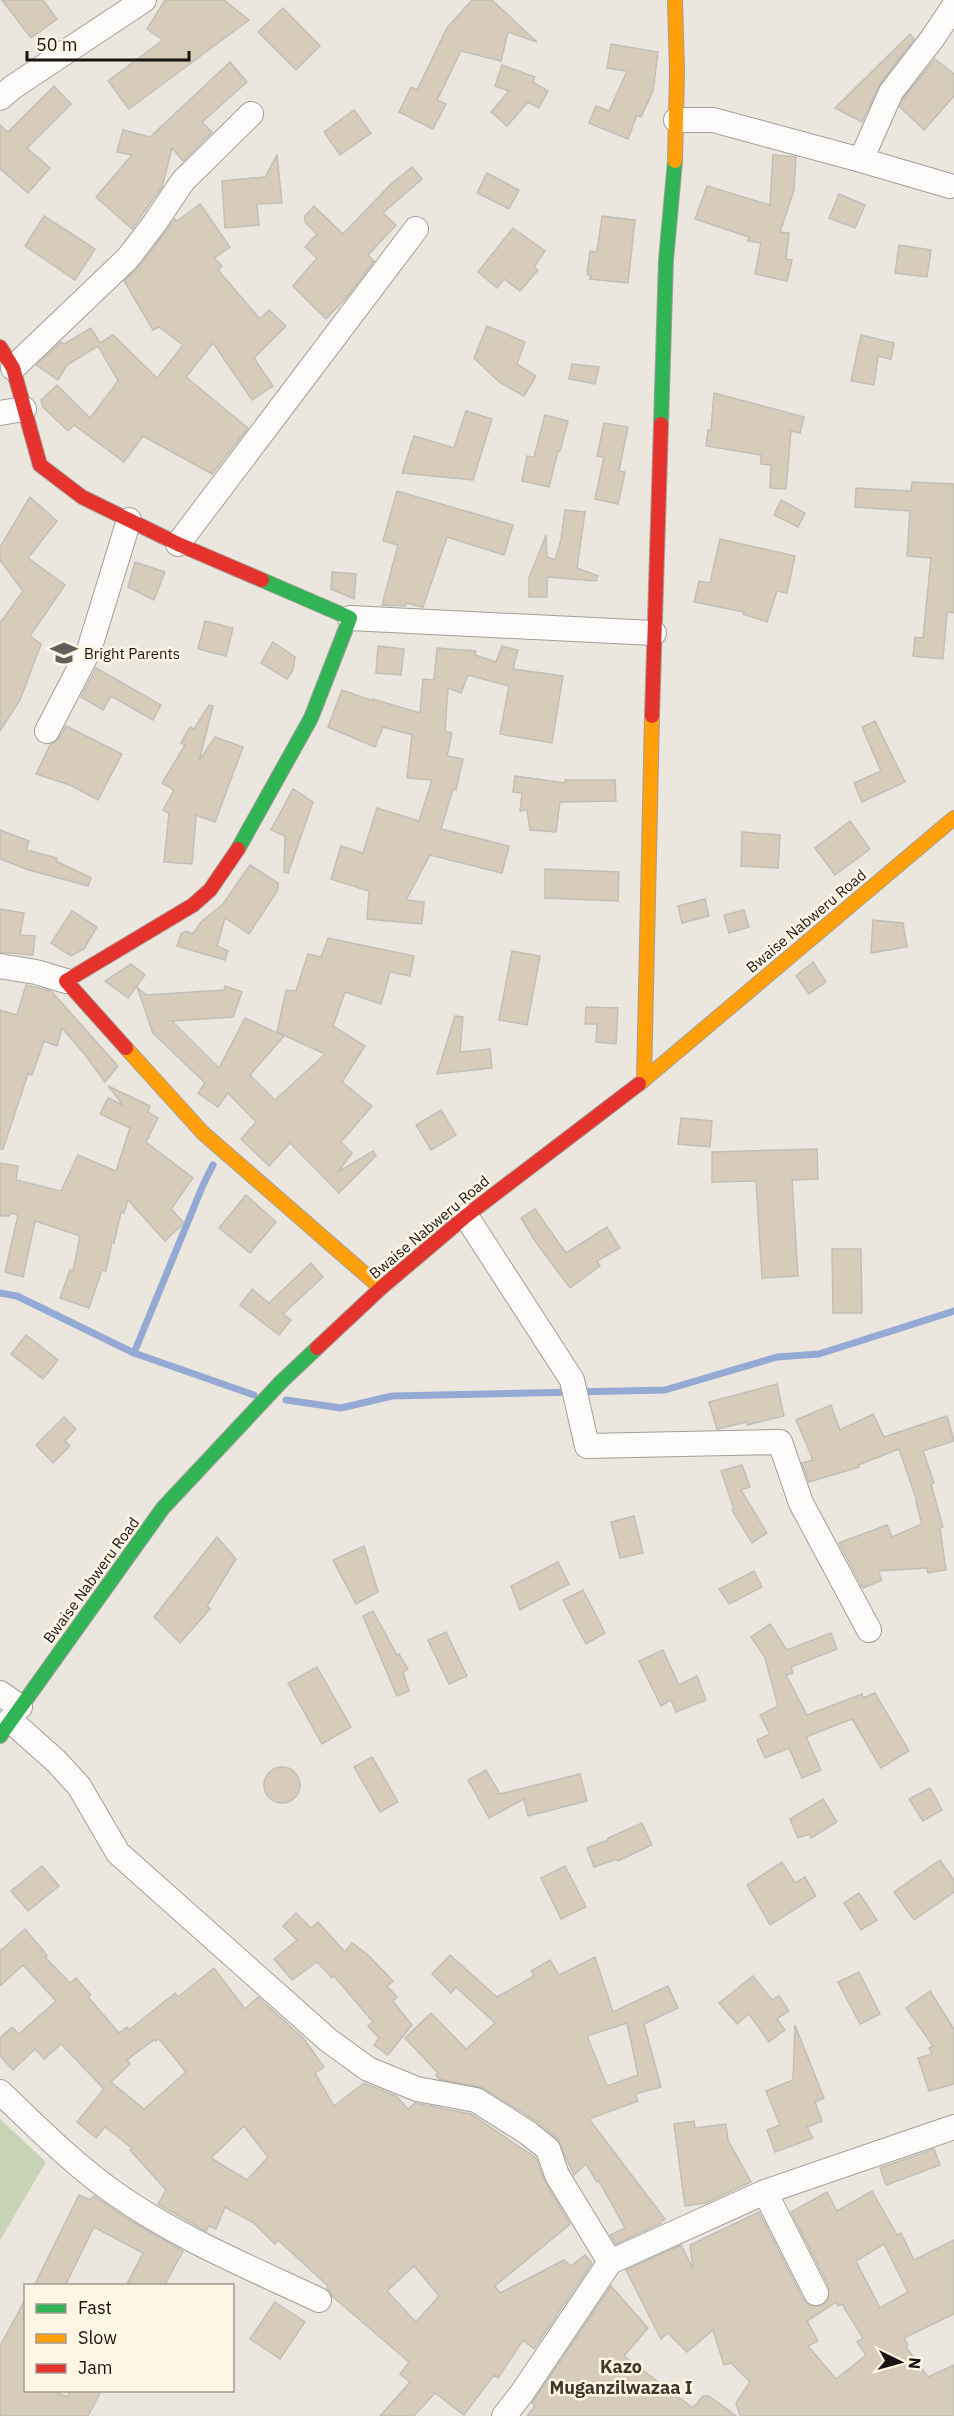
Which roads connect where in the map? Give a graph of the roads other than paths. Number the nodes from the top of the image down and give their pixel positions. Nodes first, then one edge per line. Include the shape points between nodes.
1 (144, 0) edge
2 (675, 0) edge
3 (954, 6) edge
4 (0, 98) edge
5 (250, 114) dead end
6 (676, 120) junction
7 (861, 160) junction
8 (950, 186) dead end
9 (416, 229) dead end
10 (0, 347) edge
11 (13, 368) junction
12 (24, 410) junction
13 (0, 413) edge
14 (129, 520) junction
15 (178, 544) junction
16 (350, 618) junction
17 (654, 633) junction
18 (47, 731) dead end
19 (954, 818) edge
20 (0, 966) edge
21 (66, 981) junction
22 (644, 1080) junction
23 (466, 1216) junction
24 (381, 1288) junction
25 (869, 1630) dead end
26 (0, 1693) edge
27 (10, 1721) edge
28 (0, 2092) edge
29 (954, 2127) edge
30 (765, 2192) junction
31 (610, 2262) junction
32 (816, 2294) dead end
33 (319, 2300) dead end
34 (504, 2416) edge

1 - 4 street
2 - 6 street
3 - 7 street via 891,92
5 - 11 street via 183,181 128,258
6 - 7 street via 713,120
6 - 17 street via 666,261
7 - 8 street
9 - 15 street
10 - 11 street
11 - 12 street
12 - 13 street
12 - 14 street via 40,465 82,497
14 - 15 street
14 - 18 street via 89,650
15 - 16 street
16 - 17 street
16 - 21 street via 311,718 241,845 210,890
17 - 22 street
19 - 22 street, Bwaise Nabweru Road
20 - 21 street
21 - 24 street via 203,1133
22 - 23 street, Bwaise Nabweru Road
23 - 24 street, Bwaise Nabweru Road
23 - 25 street via 572,1380 587,1446 780,1442 801,1503
24 - 27 street, Bwaise Nabweru Road via 281,1382 163,1508
26 - 27 street
27 - 31 street via 80,1786 118,1853 328,2040 368,2068 417,2089 476,2100 548,2150 557,2175
28 - 33 street via 121,2197 194,2241
29 - 30 street
30 - 31 street
30 - 32 street
31 - 34 street

